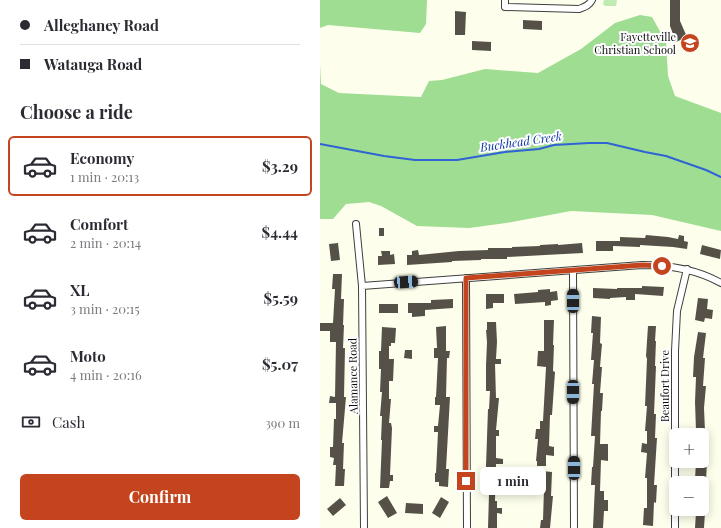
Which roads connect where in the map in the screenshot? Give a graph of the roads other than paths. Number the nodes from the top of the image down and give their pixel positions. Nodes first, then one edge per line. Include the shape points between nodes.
1 (505, 0) edge
2 (592, 0) edge
3 (356, 224) dead end
4 (687, 269) junction
5 (573, 271) junction
6 (466, 278) junction
7 (721, 283) edge
8 (362, 286) junction
9 (364, 528) edge
10 (467, 528) edge
11 (574, 528) edge
12 (675, 528) edge

1 - 2 street via 505,7 579,9 586,7
3 - 8 street, Alamance Road
4 - 5 street via 642,265
4 - 7 street via 710,276
4 - 12 street, Beaufort Drive via 677,311 675,351
5 - 6 street
5 - 11 street
6 - 8 street
6 - 10 street
8 - 9 street, Alamance Road

